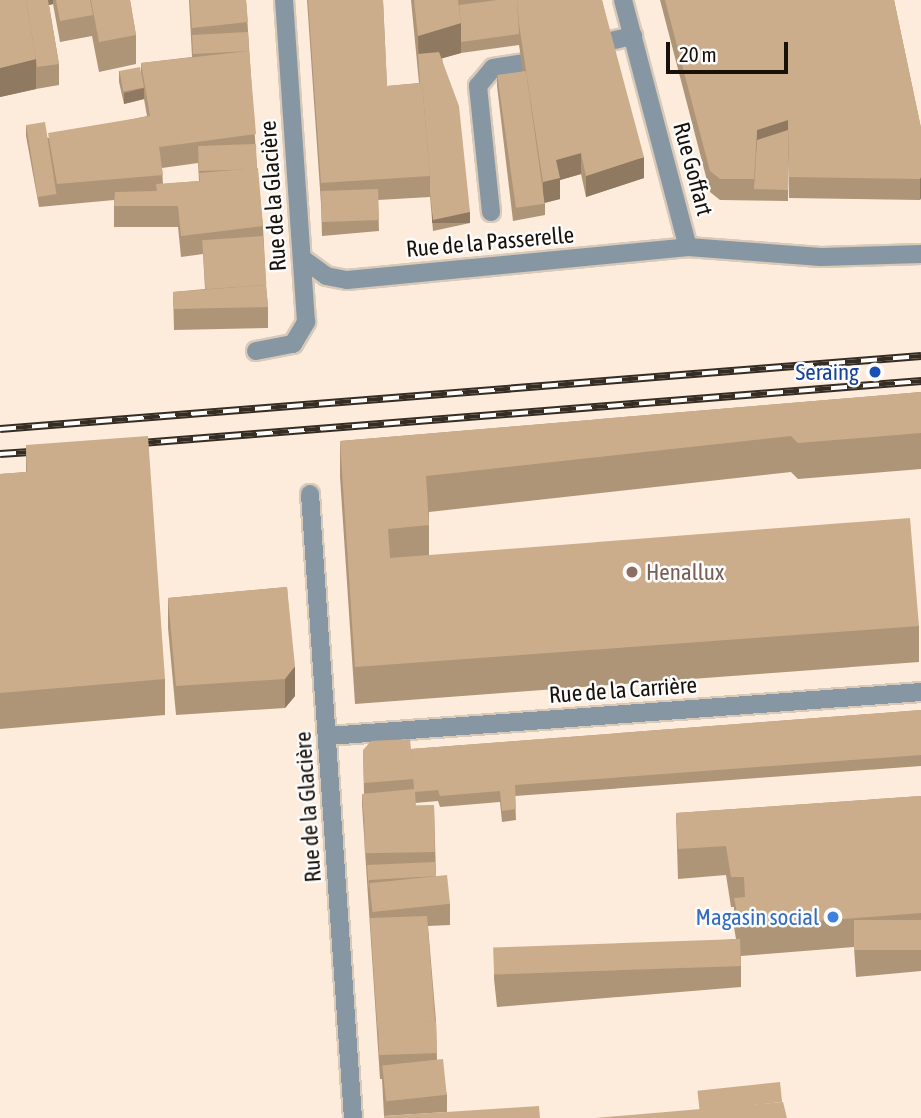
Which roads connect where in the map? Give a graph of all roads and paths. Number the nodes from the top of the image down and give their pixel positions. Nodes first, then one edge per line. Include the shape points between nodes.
1 (284, 0) edge
2 (623, 0) edge
3 (633, 36) junction
4 (606, 42) edge
5 (524, 63) edge
6 (491, 212) dead end
7 (688, 247) junction
8 (921, 254) edge
9 (303, 259) junction
10 (256, 351) dead end
11 (310, 494) dead end
12 (921, 692) edge
13 (328, 736) junction
14 (353, 1118) edge

1 - 9 street, Rue de la Glacière
2 - 3 street, Rue Goffart
3 - 4 street
3 - 7 street, Rue Goffart
5 - 6 street via 493,68 478,86
7 - 8 street, Rue Goffart via 796,256
7 - 9 street, Rue de la Passerelle via 347,280 326,275
9 - 10 street, Rue de la Glacière via 303,336 278,350
11 - 13 street, Rue de la Glacière
12 - 13 street, Rue de la Carrière
13 - 14 street, Rue de la Glacière

